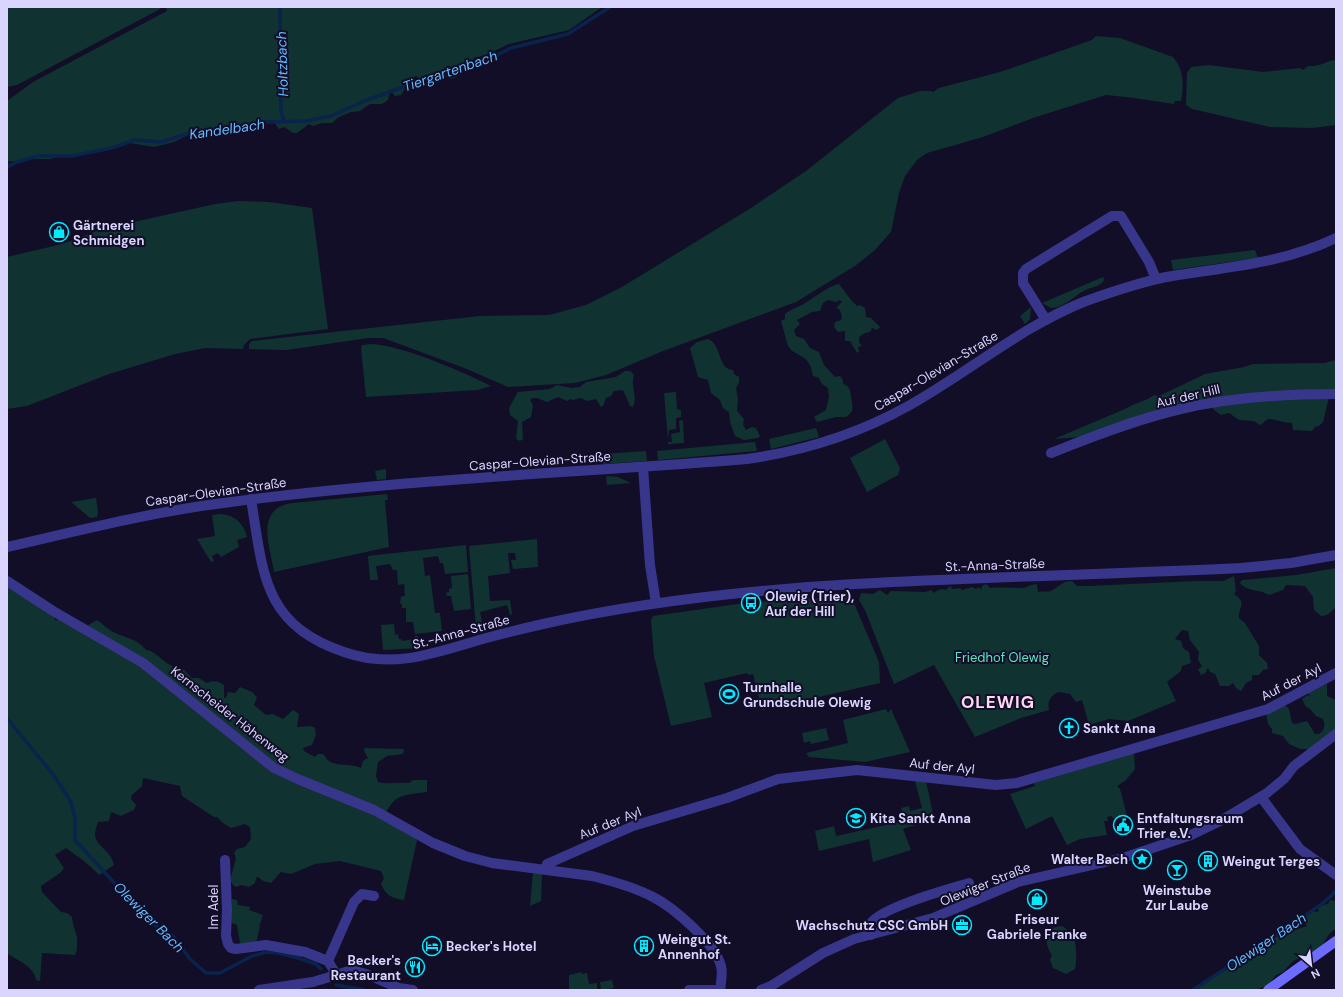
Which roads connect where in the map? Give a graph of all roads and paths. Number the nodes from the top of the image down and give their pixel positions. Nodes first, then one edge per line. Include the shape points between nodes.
1 (1336, 238) edge
2 (1156, 279) junction
3 (1046, 320) junction
4 (1336, 394) edge
5 (1051, 453) dead end
6 (643, 467) junction
7 (251, 499) junction
8 (7, 547) edge
9 (1336, 555) edge
10 (7, 581) edge
11 (656, 603) junction
12 (1336, 673) edge
13 (1336, 734) edge
14 (1261, 797) junction
15 (225, 860) dead end
16 (545, 869) junction
17 (1336, 875) edge
18 (969, 883) dead end
19 (374, 896) dead end
20 (871, 935) junction
21 (1336, 941) edge
22 (328, 961) junction
23 (336, 974) junction
24 (316, 986) edge
25 (259, 990) edge
26 (413, 990) edge
27 (689, 990) edge
28 (715, 990) edge
29 (720, 990) edge
30 (761, 990) edge
31 (1268, 990) edge

1 - 2 street, Caspar-Olevian-Straße via 1264,262
2 - 3 street, Caspar-Olevian-Straße via 1096,298
2 - 3 street via 1122,216 1112,216 1023,273 1023,283
3 - 6 street, Caspar-Olevian-Straße via 911,404 844,435 768,456
4 - 5 street, Auf der Hill via 1231,400 1181,409 1111,430
6 - 7 street, Caspar-Olevian-Straße via 371,486
6 - 11 street via 648,542
7 - 8 street, Caspar-Olevian-Straße via 161,512
7 - 11 street, St.-Anna-Straße via 265,577 278,607 306,634 325,645 356,656 383,660 424,657 512,631
9 - 11 street, St.-Anna-Straße via 1242,568 809,587 749,591
10 - 16 street, Kernscheider Höhenweg via 143,663 274,768 374,810 433,843 465,856 492,863
12 - 16 street, Auf der Ayl via 1268,709 1017,783 996,785 857,770 778,778 727,798 622,830 547,864
13 - 14 street, Olewiger Straße via 1294,766 1284,779
14 - 17 street via 1300,849
14 - 20 street, Olewiger Straße via 1222,820 1181,838 1123,858 1018,882 934,918
15 - 22 street, Im Adel via 226,936 231,948 236,950 266,945 280,946
16 - 29 street, Kernscheider Höhenweg via 605,879 640,891 664,904 703,937 715,952 721,968
18 - 20 street, Olewiger Straße via 926,895 890,910 871,922
19 - 22 street via 362,894 354,902
20 - 30 street, Olewiger Straße via 828,950
21 - 31 main road
22 - 23 street
23 - 24 street
23 - 26 street via 355,970 393,986
24 - 25 street
27 - 28 street

